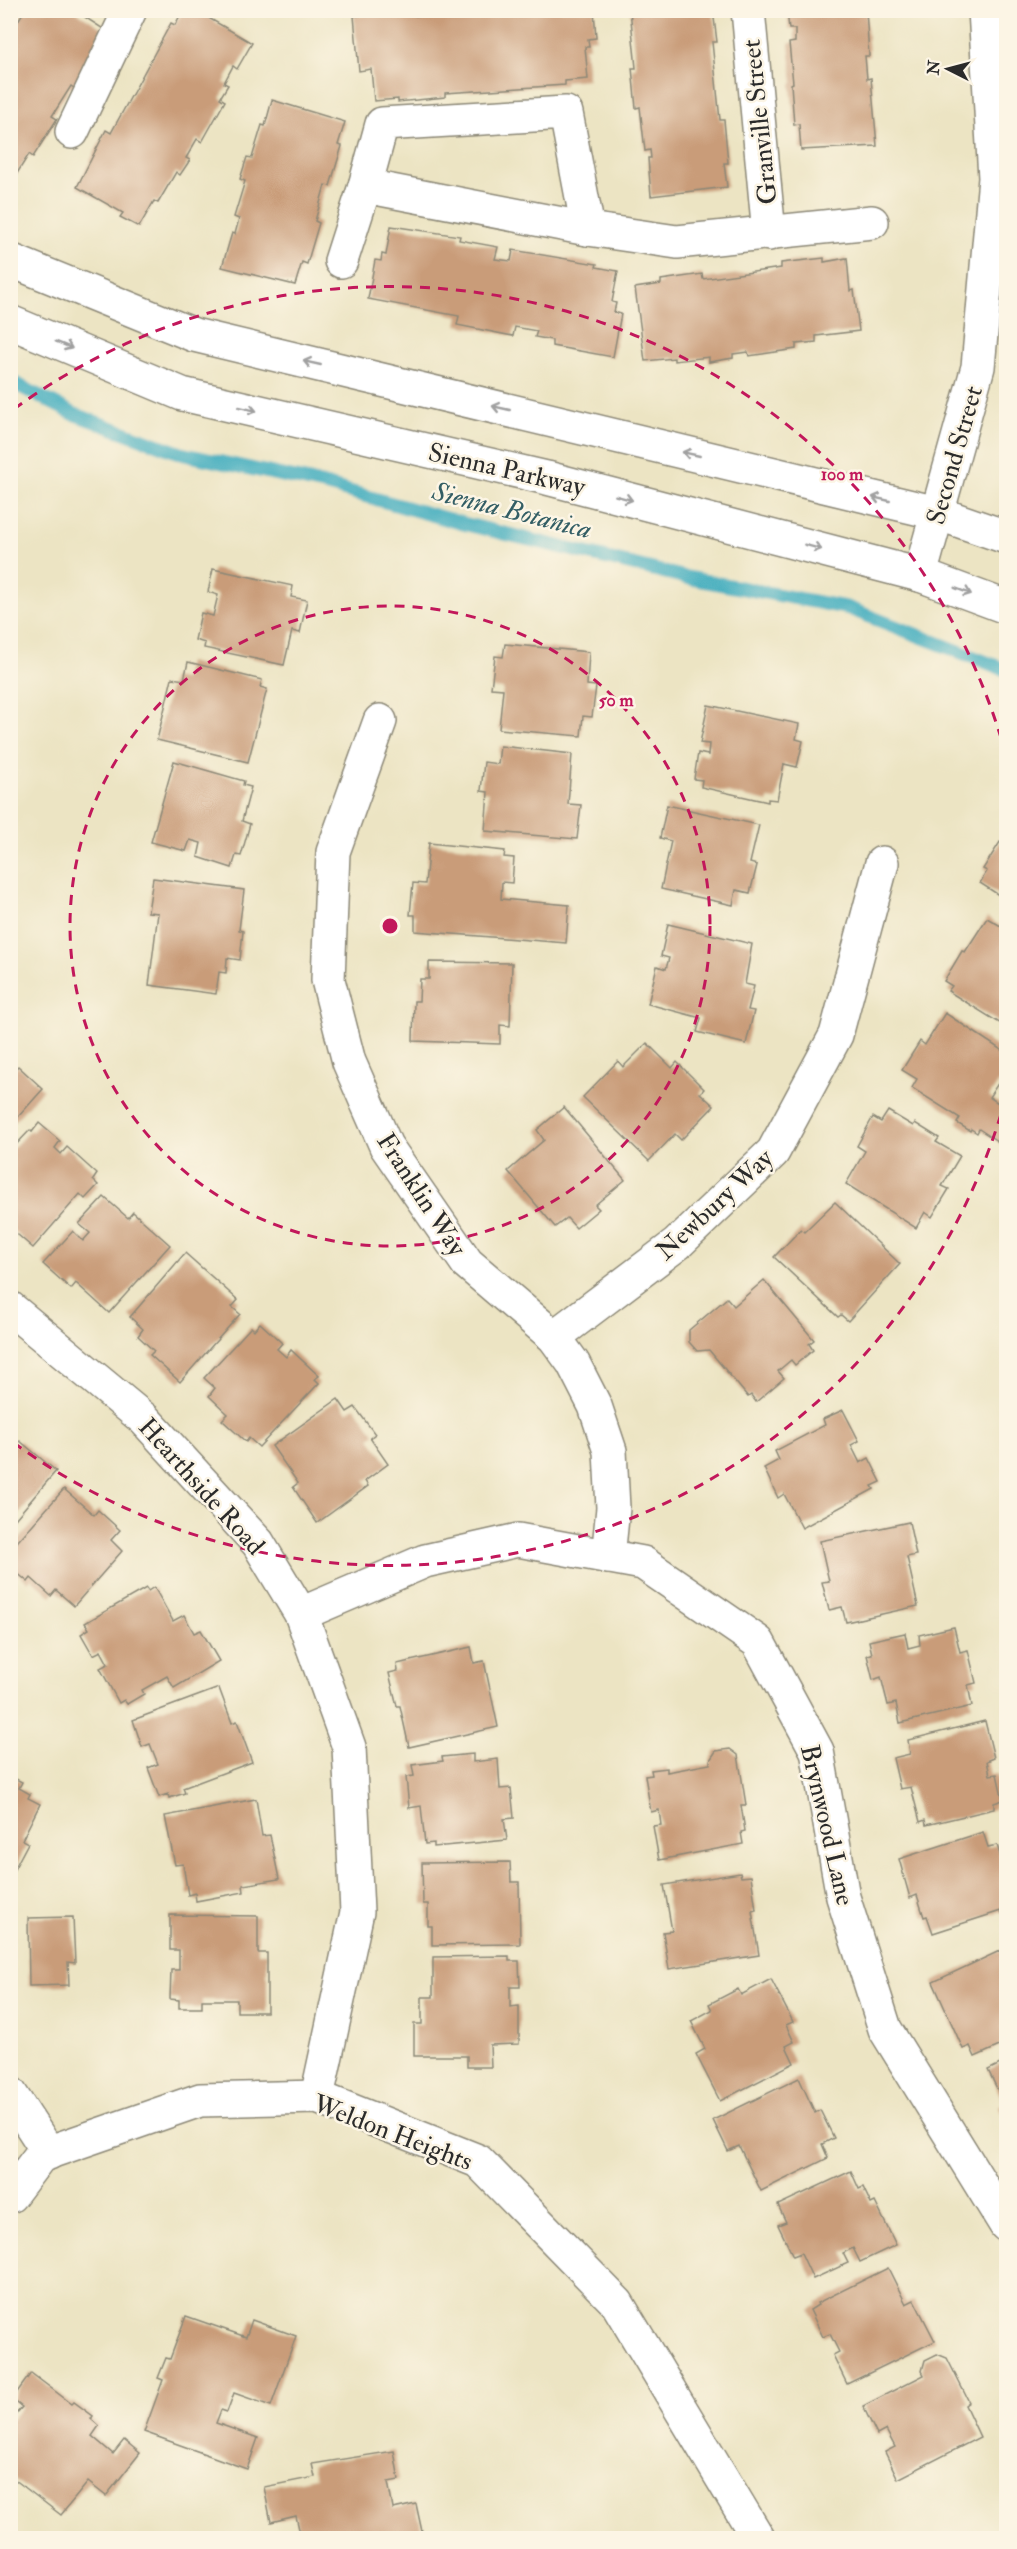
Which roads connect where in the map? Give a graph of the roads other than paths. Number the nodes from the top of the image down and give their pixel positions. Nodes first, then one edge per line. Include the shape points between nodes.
1 (130, 10) edge
2 (748, 10) edge
3 (985, 10) edge
4 (72, 132) dead end
5 (365, 186) junction
6 (873, 222) dead end
7 (588, 229) junction
8 (769, 234) junction
9 (10, 260) edge
10 (341, 261) dead end
11 (10, 322) edge
12 (938, 513) junction
13 (1006, 537) edge
14 (920, 575) junction
15 (1006, 608) edge
16 (380, 721) dead end
17 (882, 863) dead end
18 (10, 1308) edge
19 (554, 1337) junction
20 (608, 1557) junction
21 (302, 1614) junction
22 (10, 2093) edge
23 (317, 2097) junction
24 (49, 2153) junction
25 (10, 2196) edge
26 (1006, 2225) edge
27 (758, 2538) edge

1 - 4 street
2 - 8 street, Granville Street
3 - 12 street, Second Street via 995,178 978,367
5 - 7 street
5 - 7 street via 382,124 566,113
5 - 10 street
6 - 8 street
7 - 8 street via 677,243
12 -> 9 street via 194,335
11 -> 14 street, Sienna Parkway via 182,394 547,478
12 - 13 street
12 - 14 street, Second Street
14 -> 15 street, Sienna Parkway
16 - 19 street, Franklin Way via 333,852 328,980 349,1062 386,1146 467,1263
17 - 19 street, Newbury Way via 836,1035 773,1152 677,1244
18 - 21 street, Hearthside Road via 144,1419 258,1543
19 - 20 street, Franklin Way via 573,1363 595,1406 610,1451 613,1508
20 - 21 street, Brynwood Lane via 518,1540 425,1561
20 - 26 street, Brynwood Lane via 643,1563 758,1642 817,1751 843,1896 885,2029
21 - 23 street, Hearthside Road via 349,1747 357,1912
22 - 24 street
23 - 24 street, Weldon Heights via 200,2100
23 - 27 street, Weldon Heights via 478,2161 617,2303
24 - 25 street, Weldon Heights via 41,2155

